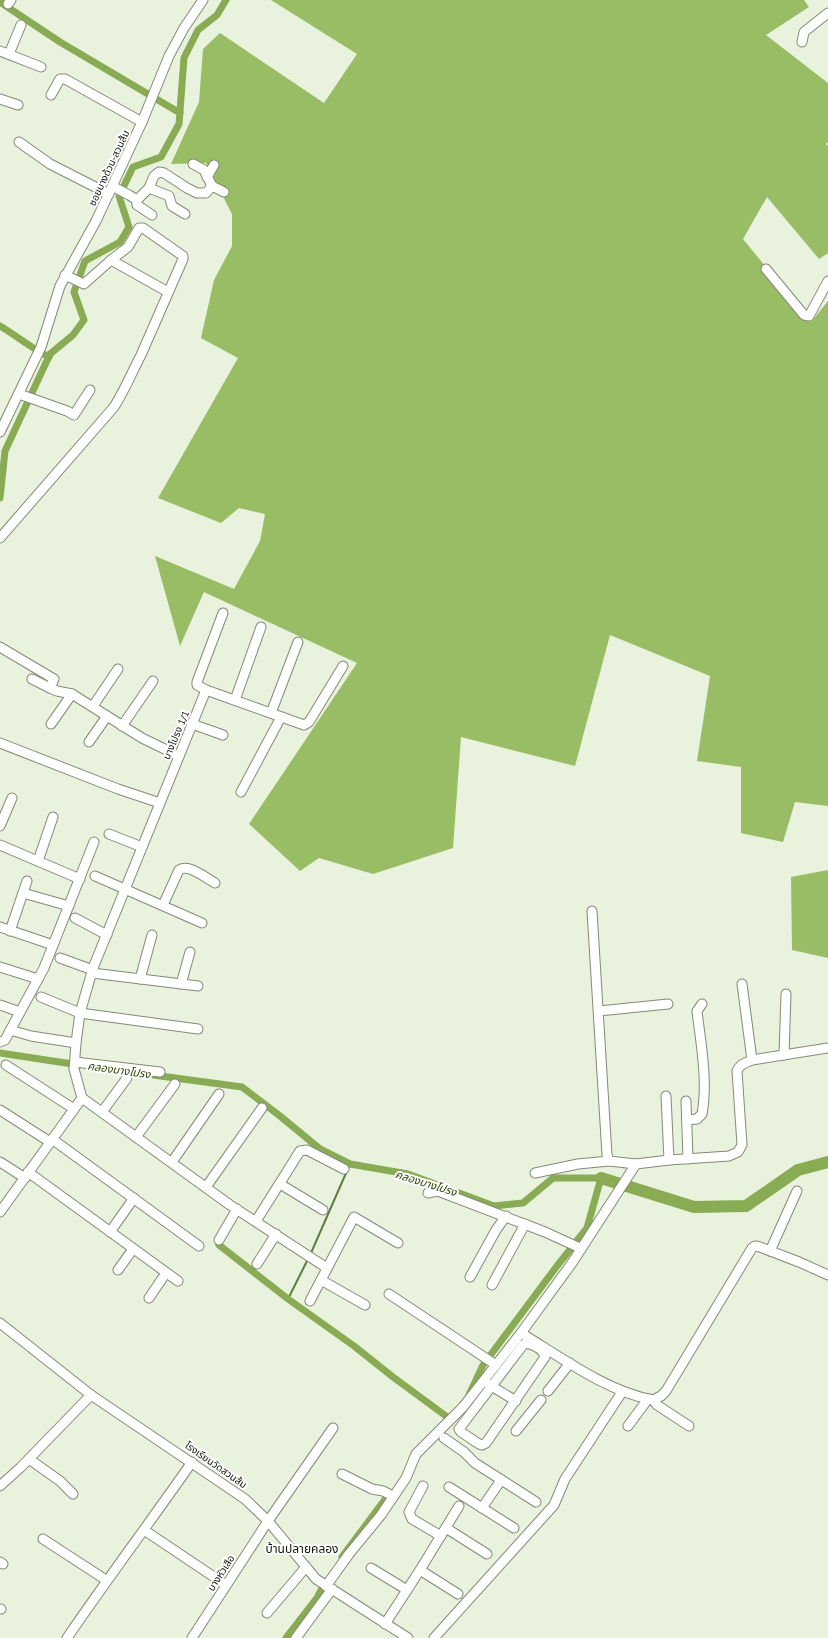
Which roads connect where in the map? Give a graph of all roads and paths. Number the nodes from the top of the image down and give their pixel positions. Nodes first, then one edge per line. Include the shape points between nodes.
1 (203, 0) edge
2 (828, 13) edge
3 (20, 25) dead end
4 (802, 42) dead end
5 (4, 52) edge
6 (41, 66) dead end
7 (50, 95) dead end
8 (0, 99) edge
9 (18, 105) dead end
10 (142, 122) junction
11 (19, 142) dead end
12 (193, 164) dead end
13 (214, 165) dead end
14 (207, 177) junction
15 (212, 186) junction
16 (149, 188) junction
17 (112, 190) junction
18 (224, 192) dead end
19 (133, 197) junction
20 (185, 214) dead end
21 (152, 215) dead end
22 (111, 260) junction
23 (766, 269) dead end
24 (67, 276) junction
25 (828, 281) edge
26 (168, 292) junction
27 (90, 390) dead end
28 (21, 395) junction
29 (0, 432) edge
30 (0, 538) edge
31 (223, 613) dead end
32 (261, 626) dead end
33 (298, 642) dead end
34 (0, 647) edge
35 (343, 666) dead end
36 (118, 669) dead end
37 (32, 679) dead end
38 (153, 681) dead end
39 (50, 688) junction
40 (72, 694) junction
41 (205, 694) junction
42 (235, 700) junction
43 (93, 706) junction
44 (271, 713) junction
45 (107, 716) junction
46 (281, 716) junction
47 (51, 724) dead end
48 (192, 724) junction
49 (122, 726) junction
50 (223, 735) dead end
51 (89, 742) dead end
52 (0, 743) edge
53 (179, 756) junction
54 (241, 792) dead end
55 (12, 798) dead end
56 (160, 803) junction
57 (53, 817) dead end
58 (0, 826) edge
59 (109, 834) dead end
60 (94, 842) dead end
61 (0, 845) edge
62 (142, 847) junction
63 (38, 861) junction
64 (95, 876) dead end
65 (80, 879) junction
66 (27, 882) dead end
67 (215, 883) dead end
68 (126, 888) junction
69 (23, 893) junction
70 (163, 905) junction
71 (69, 906) junction
72 (592, 911) dead end
73 (74, 918) dead end
74 (202, 923) dead end
75 (0, 927) edge
76 (10, 931) junction
77 (107, 935) junction
78 (152, 935) dead end
79 (53, 945) junction
80 (190, 952) dead end
81 (60, 958) dead end
82 (0, 966) edge
83 (93, 971) junction
84 (38, 979) junction
85 (140, 979) junction
86 (181, 984) junction
87 (742, 984) dead end
88 (198, 986) dead end
89 (786, 994) dead end
90 (41, 997) dead end
91 (668, 1004) dead end
92 (702, 1004) dead end
93 (0, 1005) edge
94 (598, 1011) junction
95 (20, 1012) junction
96 (80, 1013) junction
97 (198, 1029) dead end
98 (10, 1030) junction
99 (0, 1042) edge
100 (76, 1043) junction
101 (828, 1048) edge
102 (784, 1055) junction
103 (752, 1060) junction
104 (74, 1063) junction
105 (6, 1065) dead end
106 (160, 1072) dead end
107 (127, 1078) dead end
108 (175, 1084) dead end
109 (219, 1094) dead end
110 (666, 1096) dead end
111 (82, 1098) junction
112 (686, 1102) dead end
113 (262, 1108) dead end
114 (74, 1109) junction
115 (0, 1110) edge
116 (102, 1112) junction
117 (687, 1120) junction
118 (136, 1137) junction
119 (51, 1141) junction
120 (688, 1159) junction
121 (669, 1160) junction
122 (0, 1162) edge
123 (172, 1162) junction
124 (609, 1162) junction
125 (634, 1168) junction
126 (344, 1169) dead end
127 (535, 1173) dead end
128 (26, 1175) junction
129 (280, 1184) junction
130 (206, 1187) junction
131 (797, 1191) dead end
132 (428, 1194) dead end
133 (134, 1198) junction
134 (237, 1209) junction
135 (323, 1210) dead end
136 (0, 1212) edge
137 (506, 1216) junction
138 (256, 1221) junction
139 (525, 1224) junction
140 (110, 1232) junction
141 (276, 1234) junction
142 (219, 1240) dead end
143 (398, 1243) dead end
144 (575, 1245) junction
145 (200, 1246) dead end
146 (133, 1249) junction
147 (770, 1251) junction
148 (257, 1264) dead end
149 (327, 1268) junction
150 (118, 1270) dead end
151 (166, 1273) junction
152 (828, 1275) edge
153 (470, 1277) dead end
154 (321, 1280) junction
155 (178, 1282) dead end
156 (492, 1285) dead end
157 (388, 1294) dead end
158 (148, 1298) dead end
159 (310, 1300) dead end
160 (365, 1306) dead end
161 (0, 1323) edge
162 (521, 1333) junction
163 (490, 1361) junction
164 (570, 1363) junction
165 (484, 1381) junction
166 (492, 1386) junction
167 (548, 1391) dead end
168 (622, 1392) junction
169 (91, 1395) junction
170 (651, 1399) junction
171 (541, 1400) dead end
172 (516, 1401) junction
173 (628, 1426) dead end
174 (689, 1426) dead end
175 (333, 1428) dead end
176 (516, 1431) dead end
177 (440, 1436) junction
178 (29, 1459) junction
179 (192, 1462) junction
180 (342, 1474) dead end
181 (501, 1480) junction
182 (0, 1486) edge
183 (423, 1486) dead end
184 (449, 1487) dead end
185 (73, 1494) dead end
186 (393, 1496) junction
187 (536, 1502) dead end
188 (459, 1506) dead end
189 (482, 1508) junction
190 (268, 1521) junction
191 (514, 1528) dead end
192 (144, 1530) junction
193 (444, 1532) junction
194 (42, 1539) dead end
195 (487, 1554) dead end
196 (306, 1567) junction
197 (371, 1568) dead end
198 (420, 1570) junction
199 (106, 1580) junction
200 (226, 1585) junction
201 (329, 1588) junction
202 (407, 1590) junction
203 (458, 1594) dead end
204 (267, 1613) dead end
205 (385, 1624) junction
206 (67, 1638) edge
207 (192, 1638) edge
208 (296, 1638) edge
209 (408, 1638) edge
210 (434, 1638) edge

1 - 10 street, ซอยบางด้วน-สวนส้ม via 175,44
2 - 4 street via 804,32
3 - 5 street
5 - 6 street
7 - 10 street via 60,79 65,78
8 - 9 street
10 - 17 street, ซอยบางด้วน-สวนส้ม
11 - 17 street via 50,164
12 - 14 street via 204,170
13 - 14 street
14 - 15 street
15 - 16 street via 206,193 197,193 160,172 154,176
15 - 18 street
16 - 19 street
16 - 20 street via 169,196 172,206
17 - 19 street
17 - 24 street, ซอยบางด้วน-สวนส้ม
19 - 21 street via 137,205
22 - 24 street via 85,284
22 - 26 street
22 - 26 street via 128,247 139,228 143,228 183,256
23 - 25 street via 807,316 814,310
24 - 28 street, ซอยบางด้วน-สวนส้ม via 60,286 41,347
26 - 30 street via 122,395
27 - 28 street via 74,415
28 - 29 street
31 - 41 street via 197,682
32 - 42 street
33 - 44 street
34 - 39 street via 54,679
35 - 46 street via 307,724
36 - 43 street
37 - 39 street
38 - 49 street
39 - 40 street
40 - 43 street
40 - 47 street
41 - 42 street
41 - 48 street, บางโปรง 1/1
42 - 44 street
43 - 45 street
44 - 46 street
45 - 49 street
45 - 51 street
46 - 54 street
48 - 50 street
48 - 53 street, บางโปรง 1/1
49 - 53 street
52 - 56 street
53 - 56 street, บางโปรง 1/1
55 - 58 street
56 - 62 street, บางโปรง 1/1
57 - 63 street
59 - 62 street
60 - 65 street
61 - 63 street
62 - 68 street, บางโปรง 1/1
63 - 65 street
64 - 68 street
65 - 71 street
66 - 69 street
67 - 70 street via 188,868 181,868
68 - 70 street
68 - 77 street, บางโปรง 1/1
69 - 71 street
69 - 76 street
70 - 74 street
71 - 79 street
72 - 94 street
73 - 77 street
75 - 76 street
76 - 79 street
77 - 83 street, บางโปรง 1/1
78 - 85 street
79 - 84 street
80 - 86 street
81 - 83 street
82 - 84 street
83 - 85 street
83 - 96 street, บางโปรง 1/1
84 - 95 street
85 - 86 street
86 - 88 street
87 - 103 street
89 - 102 street
90 - 96 street
91 - 94 street
92 - 117 street via 697,1011 702,1043 704,1102 702,1114 697,1119
93 - 95 street
94 - 124 street
95 - 98 street
96 - 97 street
96 - 100 street, บางโปรง 1/1
98 - 99 street via 5,1040
98 - 100 street
100 - 104 street, บางโปรง 1/1
101 - 102 street
102 - 103 street
103 - 120 street via 743,1064 737,1071 742,1146 738,1152 729,1156
104 - 106 street
104 - 111 street, บางโปรง 1/1 via 75,1077
105 - 114 street
107 - 116 street
108 - 118 street
109 - 123 street
110 - 121 street
111 - 114 street
111 - 116 street
112 - 117 street
113 - 130 street
114 - 119 street
115 - 119 street
116 - 118 street
117 - 120 street
118 - 123 street
119 - 128 street
119 - 133 street
120 - 121 street
121 - 125 street
122 - 128 street
123 - 130 street
124 - 125 street
124 - 127 street via 578,1164
125 - 144 street via 621,1189
126 - 129 street via 307,1150 302,1150 298,1152
128 - 136 street
128 - 140 street
129 - 135 street
129 - 138 street
130 - 134 street
131 - 147 street
132 - 137 street via 438,1191
133 - 140 street
133 - 145 street
134 - 138 street
134 - 142 street
137 - 139 street
137 - 153 street
138 - 141 street
139 - 144 street
139 - 156 street
140 - 146 street
141 - 148 street
141 - 149 street
143 - 149 street via 354,1217
144 - 162 street via 572,1263
146 - 150 street
146 - 151 street
147 - 152 street
147 - 170 street via 755,1246 752,1248 666,1391
149 - 154 street
151 - 155 street
151 - 158 street
154 - 159 street
154 - 160 street
157 - 163 street
161 - 169 street, โรงเรียนวัดสวนส้ม
162 - 163 street
162 - 164 street
163 - 165 street
164 - 167 street
164 - 168 street
165 - 166 street
165 - 177 street
166 - 172 street
166 - 172 street via 523,1345 528,1344 539,1349 545,1357
166 - 172 street via 459,1429 478,1444 486,1443
168 - 170 street
168 - 210 street via 565,1479 554,1505
169 - 178 street
169 - 179 street, โรงเรียนวัดสวนส้ม
170 - 173 street
170 - 174 street
171 - 176 street
175 - 190 street, บางหัวเสือ
177 - 181 street
177 - 186 street via 416,1454 406,1478
178 - 182 street
178 - 185 street via 60,1481
179 - 190 street, โรงเรียนวัดสวนส้ม via 245,1499
179 - 192 street
180 - 186 street
181 - 187 street
181 - 189 street
183 - 193 street via 409,1515 412,1519
184 - 189 street
186 - 201 street
188 - 193 street
189 - 191 street
190 - 196 street, โรงเรียนวัดสวนส้ม
190 - 200 street, บางหัวเสือ
192 - 199 street
192 - 200 street
193 - 195 street
193 - 198 street
194 - 199 street
196 - 201 street, โรงเรียนวัดสวนส้ม via 316,1579
196 - 204 street
197 - 202 street
198 - 202 street
198 - 203 street
199 - 206 street
200 - 207 street, บางหัวเสือ
201 - 205 street, โรงเรียนวัดสวนส้ม
201 - 208 street
202 - 205 street
205 - 209 street, โรงเรียนวัดสวนส้ม

